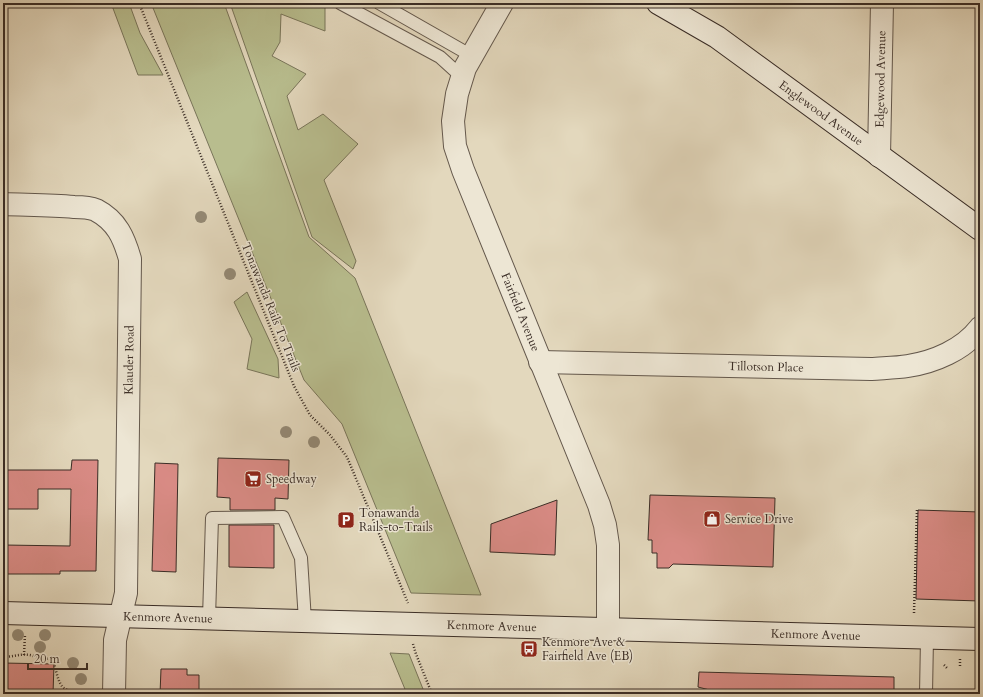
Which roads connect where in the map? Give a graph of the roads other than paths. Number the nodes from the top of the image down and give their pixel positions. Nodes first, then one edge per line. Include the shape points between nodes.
1 (340, 3) edge
2 (379, 3) edge
3 (502, 3) edge
4 (658, 3) edge
5 (882, 3) edge
6 (472, 56) junction
7 (462, 77) junction
8 (879, 156) junction
9 (3, 204) edge
10 (980, 230) edge
11 (980, 328) edge
12 (540, 362) junction
13 (3, 613) edge
14 (120, 616) junction
15 (209, 618) junction
16 (305, 621) junction
17 (608, 629) junction
18 (927, 638) junction
19 (980, 639) edge
20 (114, 694) edge
21 (926, 694) edge

1 - 7 lane via 440,57
2 - 6 lane
3 - 6 street, Fairfield Avenue
4 - 8 street, Englewood Avenue via 717,37
5 - 8 street, Edgewood Avenue
6 - 7 street, Fairfield Avenue
7 - 12 street, Fairfield Avenue via 456,94 453,121 455,146
8 - 10 street, Englewood Avenue
9 - 14 street, Klauder Road via 90,208 105,216 125,241 130,259 126,593
11 - 12 street, Tillotson Place via 958,348 932,360 908,366 871,369
12 - 17 street, Fairfield Avenue via 605,525 608,545
13 - 14 street, Kenmore Avenue
14 - 15 street, Kenmore Avenue
14 - 20 street, Klauder Road via 115,640
15 - 16 street, Kenmore Avenue
15 - 16 lane via 212,518 283,517 301,558
16 - 17 street, Kenmore Avenue
17 - 18 street, Kenmore Avenue
18 - 19 street, Kenmore Avenue
18 - 21 lane

